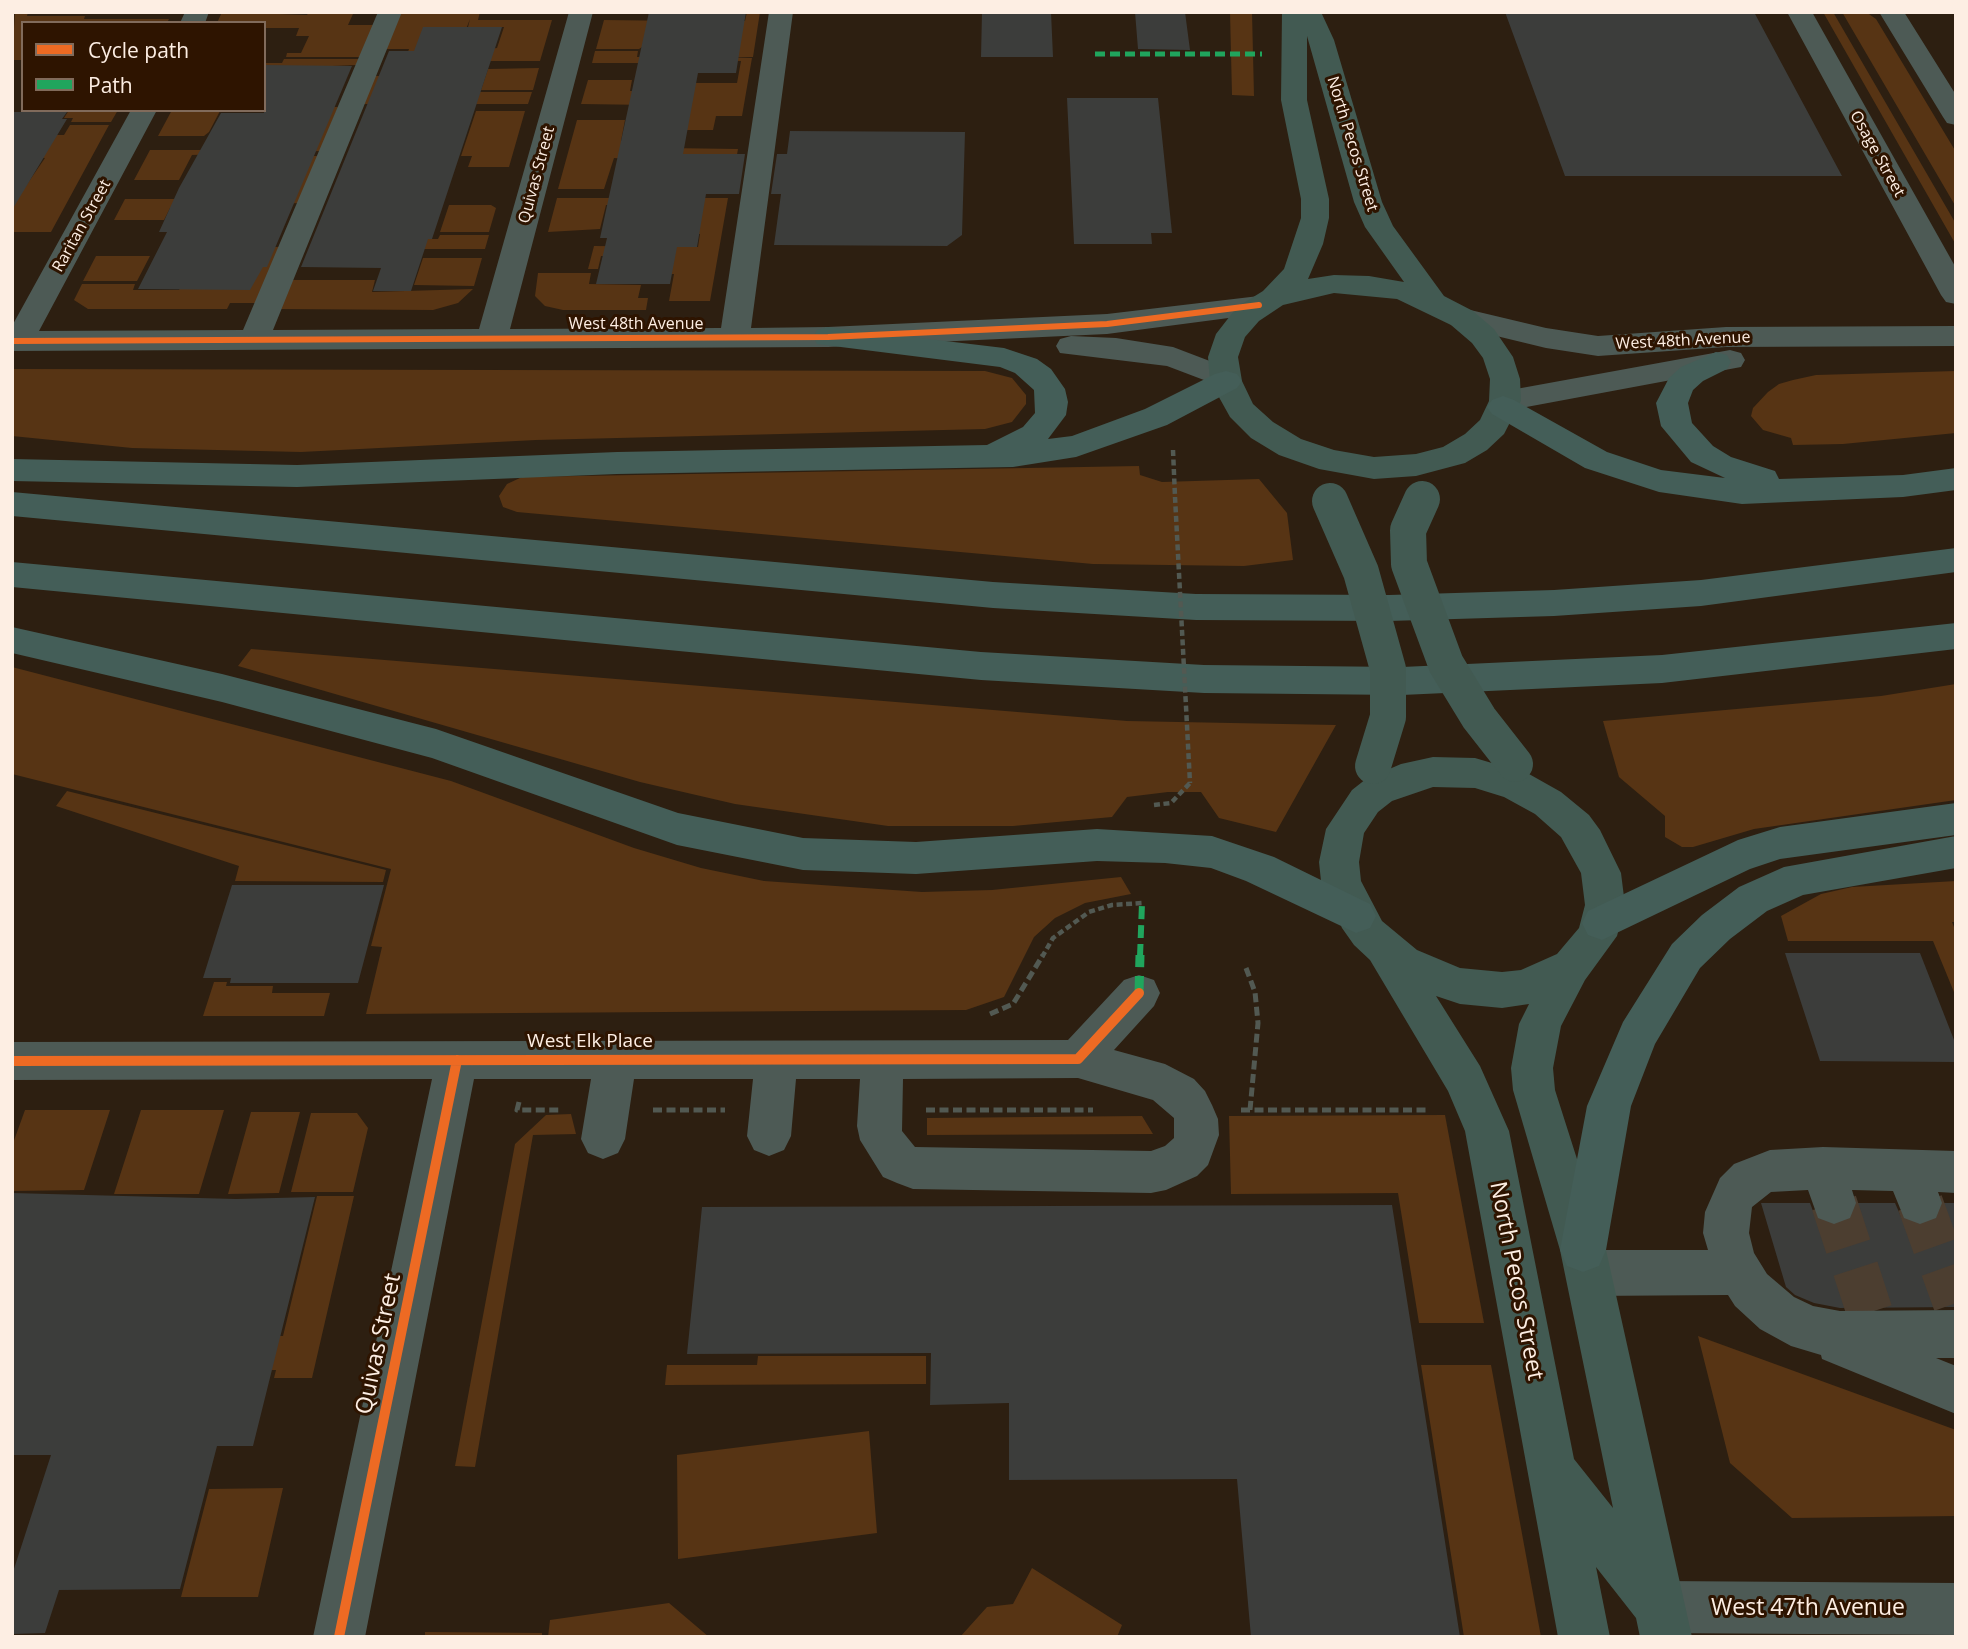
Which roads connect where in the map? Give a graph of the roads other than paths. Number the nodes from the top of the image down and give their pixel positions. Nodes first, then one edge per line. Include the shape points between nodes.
1 (390, 12) edge
2 (581, 12) edge
3 (781, 12) edge
4 (1294, 12) edge
5 (1308, 12) edge
6 (1799, 12) edge
7 (1891, 12) edge
8 (143, 112) edge
9 (1956, 117) edge
10 (1956, 295) edge
11 (1266, 302) junction
12 (1434, 303) junction
13 (1462, 318) junction
14 (1908, 336) junction
15 (1956, 336) edge
16 (735, 337) junction
17 (828, 337) junction
18 (492, 338) junction
19 (254, 340) junction
20 (16, 341) edge
21 (1716, 362) junction
22 (1225, 380) junction
23 (1504, 404) junction
24 (1290, 447) junction
25 (1454, 455) junction
26 (958, 456) junction
27 (12, 470) edge
28 (1956, 479) edge
29 (1802, 490) junction
30 (12, 504) edge
31 (1956, 560) edge
32 (12, 574) edge
33 (1956, 636) edge
34 (12, 640) edge
35 (1561, 813) junction
36 (1354, 814) junction
37 (1956, 819) edge
38 (1956, 852) edge
39 (1602, 923) junction
40 (1370, 933) junction
41 (1571, 967) junction
42 (1139, 993) dead end
43 (1077, 1059) junction
44 (457, 1060) junction
45 (615, 1060) junction
46 (776, 1060) junction
47 (883, 1060) junction
48 (12, 1061) edge
49 (771, 1123) road end
50 (605, 1124) road end
51 (1956, 1172) edge
52 (1585, 1261) junction
53 (1739, 1272) junction
54 (1808, 1329) junction
55 (1956, 1334) edge
56 (1956, 1390) edge
57 (1552, 1469) junction
58 (1956, 1609) edge
59 (1663, 1622) edge
60 (339, 1637) edge
61 (1584, 1637) edge

1 - 19 street
2 - 18 street, Quivas Street
3 - 16 street
4 - 11 main road, North Pecos Street via 1294,100 1315,218 1297,273
5 - 12 main road, North Pecos Street via 1321,40 1368,202 1379,227
6 - 10 street, Osage Street
7 - 9 street
8 - 20 street, Raritan Street
11 - 12 main road via 1334,284 1403,291
11 - 17 street, West 48th Avenue via 1107,324
11 - 22 main road via 1231,334 1223,357
12 - 13 main road
13 - 14 street, West 48th Avenue via 1598,346 1726,337
13 - 23 main road via 1498,357 1506,379
14 - 15 street, West 48th Avenue
14 - 21 street, West 48th Avenue
16 - 17 street, West 48th Avenue
16 - 18 street, West 48th Avenue
17 - 22 street, West 48th Avenue via 1116,348 1173,358
17 - 26 highway via 1004,358 1040,376 1052,402 1042,428 1015,446
18 - 19 street, West 48th Avenue
19 - 20 street, West 48th Avenue
21 - 23 street, West 48th Avenue
21 - 29 highway via 1680,385 1672,403 1677,426 1687,441 1720,465
22 - 24 main road via 1241,411
22 - 26 highway via 1156,417 1076,446 1013,456
23 - 25 main road via 1493,426
23 - 29 highway via 1596,460 1638,476 1742,492
24 - 25 main road via 1330,461 1374,468 1416,465
24 - 36 main road, bridge via 1329,501 1357,561 1388,669 1388,717
25 - 35 main road, bridge via 1422,499 1408,530 1409,564 1446,664 1479,718
26 - 27 highway via 297,476
28 - 29 highway
30 - 31 highway via 993,595 1196,607 1554,603 1714,591
32 - 33 highway via 981,666 1204,679 1402,681 1662,669
34 - 40 highway via 436,744 690,831 803,855 916,858 1097,845 1212,852 1260,869
35 - 36 main road via 1516,785 1454,771 1396,781
35 - 39 main road via 1586,841 1601,873 1605,889
36 - 40 main road via 1345,829 1339,862 1346,899
37 - 39 highway via 1780,843 1738,856
38 - 52 highway via 1798,879 1753,899 1686,956 1638,1035 1608,1106
39 - 41 main road via 1590,947
40 - 41 main road via 1421,973 1461,986 1502,990 1539,984
40 - 57 main road, North Pecos Street via 1465,1080 1487,1131
41 - 52 main road via 1540,1024 1532,1069 1548,1143
42 - 43 street
43 - 47 street, West Elk Place
43 - 47 street, West Elk Place via 1165,1084 1179,1093 1192,1110 1197,1135 1192,1150 1167,1169 1137,1172 913,1168 889,1152 879,1126
44 - 45 street, West Elk Place
44 - 48 street, West Elk Place
44 - 60 street, Quivas Street
45 - 46 street, West Elk Place
45 - 50 street
46 - 47 street, West Elk Place
46 - 49 street
51 - 53 street via 1914,1186 1828,1186 1770,1171 1750,1179 1736,1193 1728,1212 1726,1233
52 - 53 street
52 - 59 main road
53 - 54 street via 1777,1313
54 - 55 street via 1840,1335 1873,1324
54 - 56 street
57 - 59 main road
57 - 61 main road, North Pecos Street
58 - 59 street, West 47th Avenue

